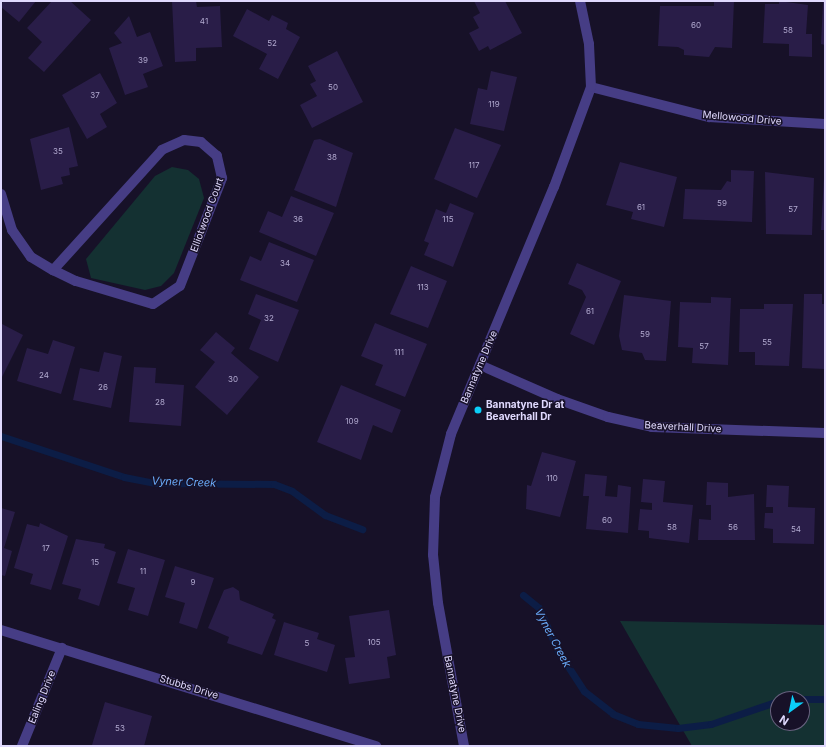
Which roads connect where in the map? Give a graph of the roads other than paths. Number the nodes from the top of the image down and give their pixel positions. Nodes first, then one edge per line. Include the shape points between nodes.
1 (580, 1) edge
2 (591, 87) junction
3 (825, 124) edge
4 (1, 194) edge
5 (53, 270) junction
6 (480, 365) junction
7 (825, 433) edge
8 (1, 630) edge
9 (62, 648) junction
10 (22, 746) edge
11 (376, 746) edge
12 (464, 746) edge

1 - 2 street, Bannatyne Drive via 589,44
2 - 3 street, Mellowood Drive via 709,117
2 - 6 street, Bannatyne Drive via 554,187
4 - 5 street, Elliotwood Court via 12,230 31,257
5 - 5 street, Elliotwood Court via 162,150 184,140 201,142 217,156 222,178 180,286 167,297 153,304 132,300
6 - 7 street, Beaverhall Drive via 557,399 652,428
6 - 12 street, Bannatyne Drive via 451,434 435,504 433,555 438,602
8 - 9 street, Stubbs Drive
9 - 10 street, Ealing Drive
9 - 11 street, Stubbs Drive

